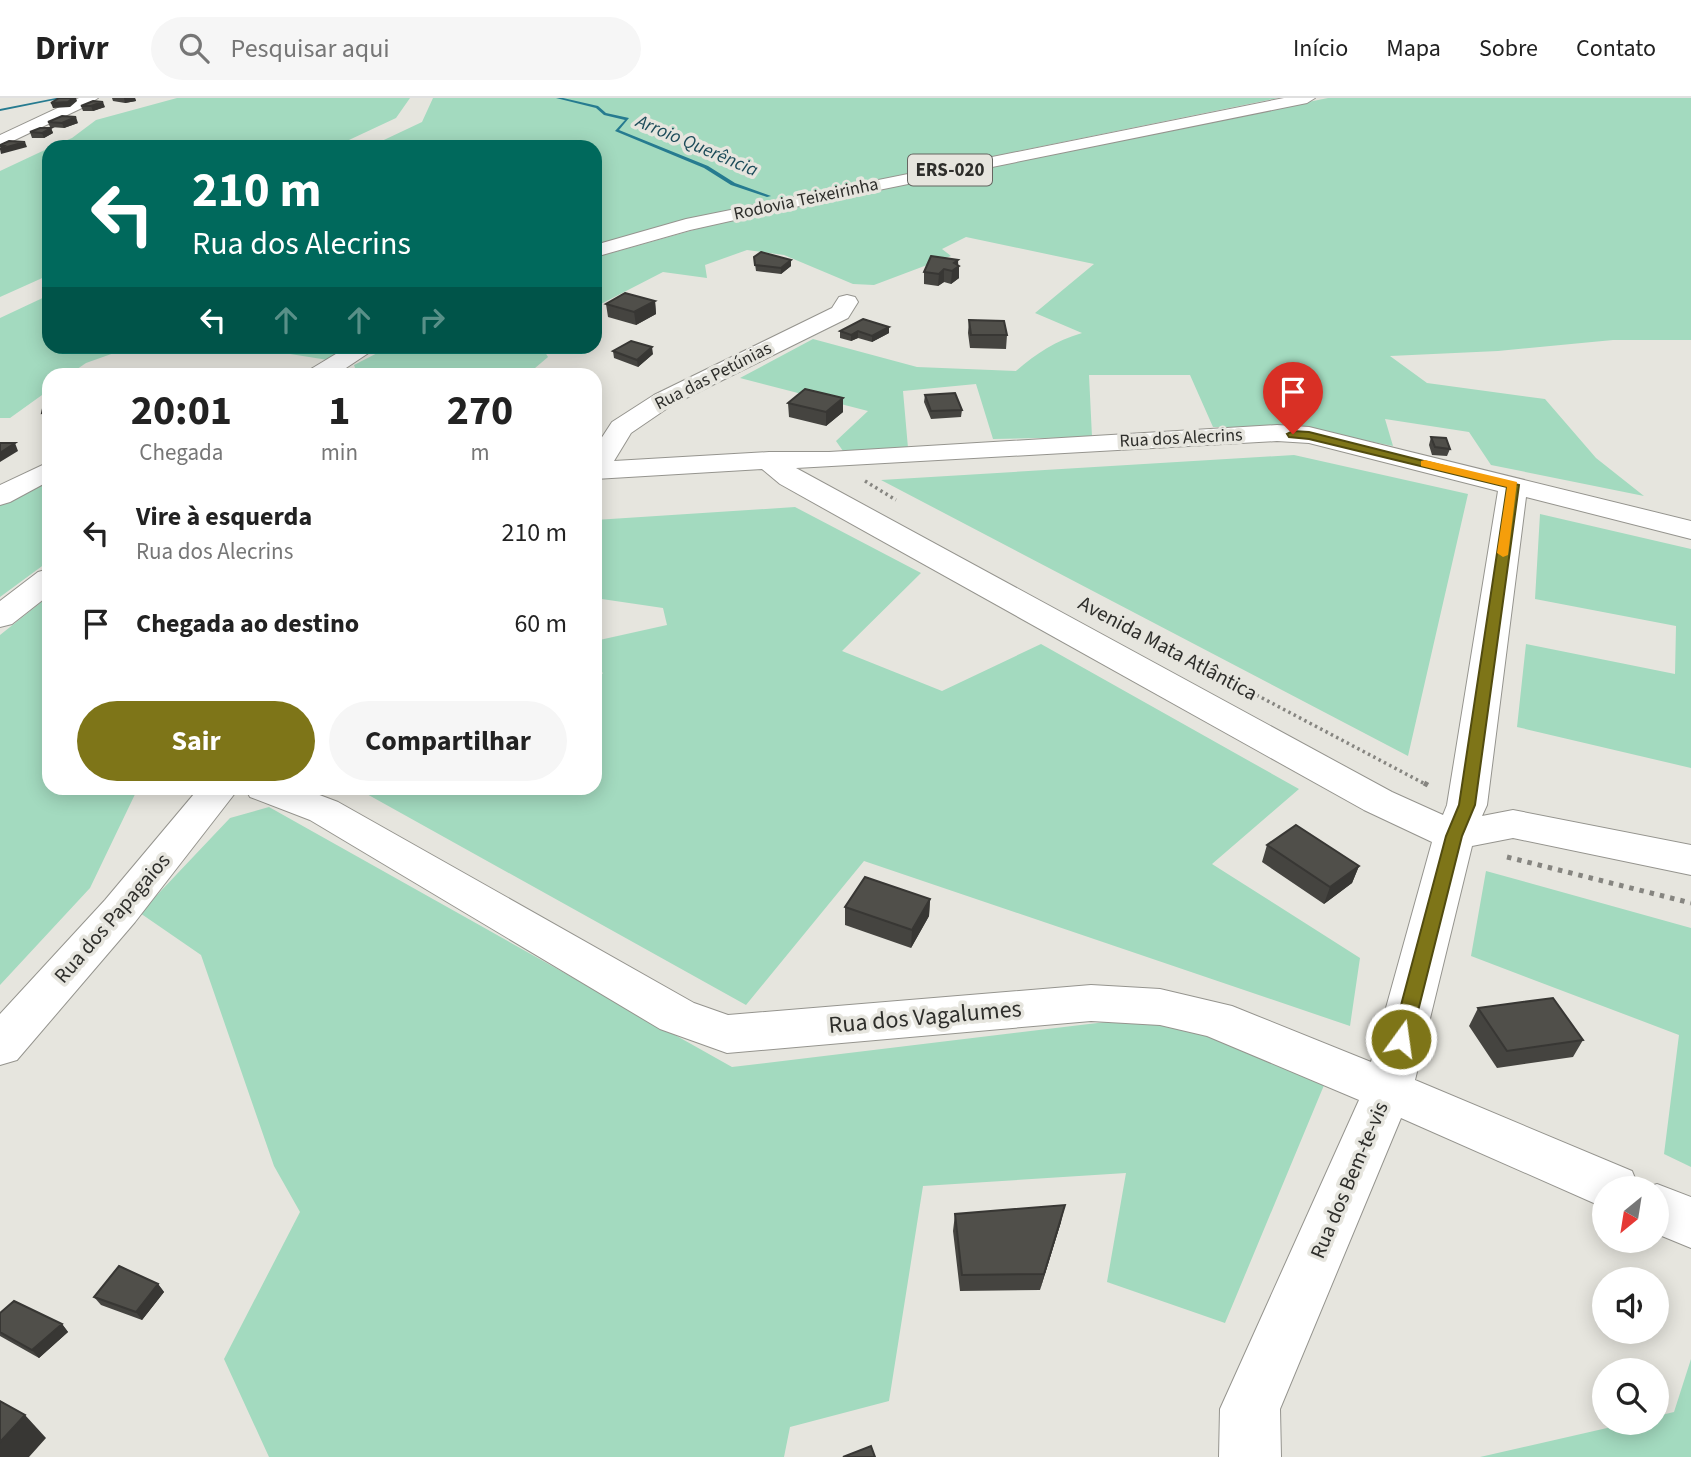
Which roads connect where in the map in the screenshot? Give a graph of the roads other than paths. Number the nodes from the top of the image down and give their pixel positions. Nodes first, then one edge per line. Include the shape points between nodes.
1 (90, 98) edge
2 (1307, 98) edge
3 (0, 142) edge
4 (602, 249) edge
5 (847, 302) dead end
6 (354, 354) edge
7 (330, 368) edge
8 (602, 459) edge
9 (780, 469) junction
10 (602, 470) edge
11 (42, 474) edge
12 (1513, 485) junction
13 (602, 488) edge
14 (0, 496) edge
15 (1691, 530) edge
16 (42, 584) edge
17 (0, 617) edge
18 (214, 795) edge
19 (282, 795) edge
20 (1460, 820) junction
21 (1691, 860) edge
22 (0, 1046) edge
23 (1388, 1090) junction
24 (1592, 1179) edge
25 (1670, 1214) edge
26 (1691, 1223) edge
27 (1250, 1457) edge

1 - 3 street
2 - 4 street, Rodovia Teixeirinha / ERS-020 via 766,207
5 - 8 street, Rua das Petúnias via 840,313 702,379 621,428
6 - 7 street
9 - 10 street
9 - 12 street, Rua dos Alecrins via 829,460 1277,433 1309,435
9 - 13 street
9 - 20 street, Avenida Mata Atlântica via 1378,801
11 - 14 street
12 - 15 street, Rua dos Alecrins
12 - 20 street, Rua dos Bem-te-vis
16 - 17 street
18 - 22 street, Rua dos Papagaios via 120,911
19 - 23 street, Rua dos Vagalumes via 324,811 677,1016 727,1034 1091,1003 1160,1007 1215,1019
20 - 21 street via 1513,824
20 - 23 street, Rua dos Bem-te-vis
23 - 24 street, Rua dos Vagalumes
23 - 27 street, Rua dos Bem-te-vis via 1250,1409
25 - 26 street

